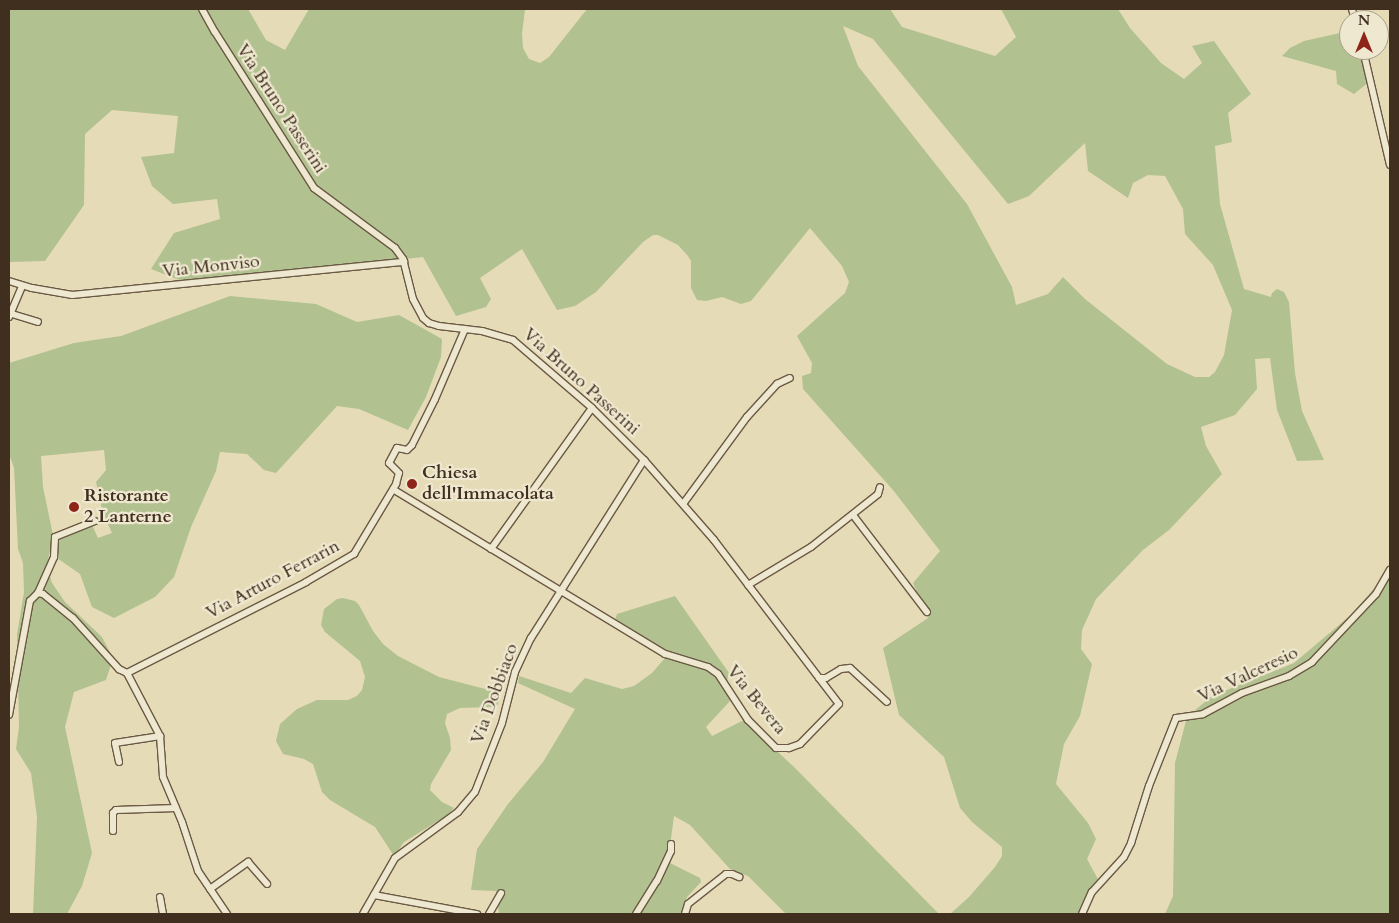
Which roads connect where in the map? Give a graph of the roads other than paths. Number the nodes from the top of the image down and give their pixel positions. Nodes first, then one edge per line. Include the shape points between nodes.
1 (202, 9) edge
2 (1365, 60) edge
3 (1390, 165) edge
4 (404, 262) junction
5 (9, 281) edge
6 (22, 286) junction
7 (10, 316) edge
8 (38, 322) dead end
9 (465, 329) junction
10 (790, 378) dead end
11 (592, 408) junction
12 (644, 460) junction
13 (880, 487) dead end
14 (392, 490) junction
15 (683, 504) junction
16 (853, 515) junction
17 (95, 520) dead end
18 (491, 549) junction
19 (1390, 570) edge
20 (748, 585) junction
21 (563, 591) junction
22 (38, 593) junction
23 (928, 612) dead end
24 (127, 673) junction
25 (819, 678) junction
26 (886, 702) dead end
27 (839, 704) joint
28 (9, 715) edge
29 (160, 736) junction
30 (119, 762) dead end
31 (176, 808) junction
32 (113, 831) dead end
33 (671, 844) dead end
34 (739, 877) dead end
35 (267, 884) dead end
36 (210, 889) junction
37 (501, 893) dead end
38 (374, 894) junction
39 (160, 897) dead end
40 (162, 914) edge
41 (227, 914) edge
42 (363, 914) edge
43 (477, 914) edge
44 (489, 914) edge
45 (636, 914) edge
46 (686, 914) edge
47 (1082, 914) edge

1 - 4 street, Via Bruno Passerini via 314,188 394,248
2 - 3 street
4 - 6 street, Via Monviso via 72,295
4 - 9 street, Via Bruno Passerini via 413,299 423,318 439,326
5 - 6 street, Via Monviso
6 - 7 street
7 - 8 street
9 - 11 street, Via Bruno Passerini via 513,340
9 - 14 street, Via Arturo Ferrarin via 412,445 407,450 397,448 389,463 398,473
10 - 15 street via 777,384 747,417
11 - 12 street, Via Bruno Passerini
11 - 18 street
12 - 15 street, Via Bruno Passerini
12 - 21 street, Via Dobbiaco
13 - 16 street via 878,494
14 - 18 street
14 - 24 street, Via Arturo Ferrarin via 354,554 306,582
15 - 20 street, Via Bruno Passerini
16 - 20 street via 811,547
16 - 23 street
17 - 22 street via 55,538 54,557
18 - 21 street
19 - 47 street, Via Valceresio via 1376,594 1312,662 1289,676 1242,693 1203,714 1176,718 1149,786 1131,844 1124,857 1092,892
20 - 25 street, Via Bruno Passerini
21 - 27 street, Via Bevera via 665,654 708,667 718,674 748,720 776,748 800,744
21 - 38 street, Via Dobbiaco via 531,638 515,672 502,723 475,792 458,812 395,858
22 - 24 street via 73,618 119,669
22 - 28 street via 30,601
24 - 29 street
25 - 26 street via 850,668
25 - 27 street, Via Bruno Passerini
29 - 30 street via 115,743
29 - 31 street via 163,777
31 - 32 street via 116,810
31 - 36 street via 198,871
33 - 45 street via 657,881
34 - 46 street via 726,874 688,904
35 - 36 street via 248,862
36 - 41 street
37 - 44 street
38 - 42 street, Via Dobbiaco
38 - 43 street
39 - 40 street

